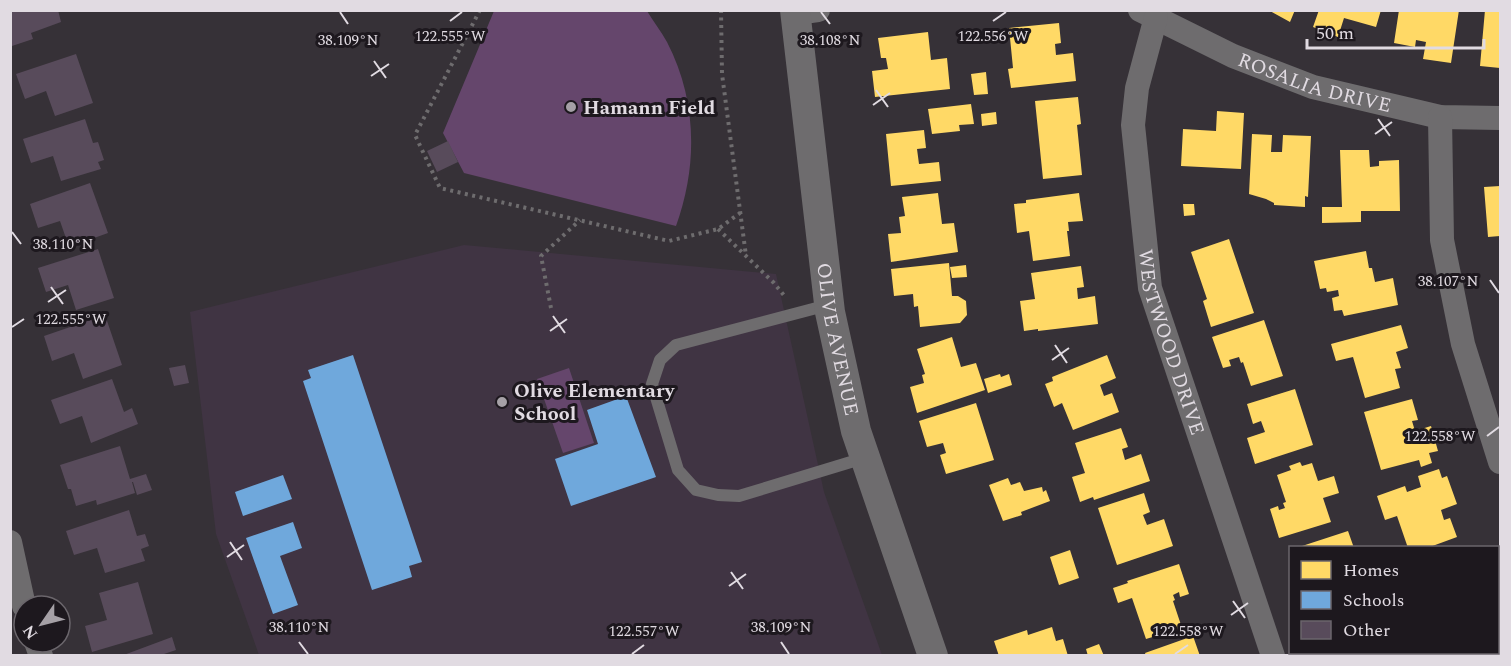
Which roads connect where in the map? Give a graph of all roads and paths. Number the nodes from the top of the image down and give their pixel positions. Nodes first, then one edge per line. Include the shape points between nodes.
1 (480, 10) edge
2 (721, 10) edge
3 (803, 11) edge
4 (1148, 14) edge
5 (1440, 117) junction
6 (1500, 118) edge
7 (740, 213) junction
8 (580, 220) junction
9 (718, 229) junction
10 (746, 256) junction
11 (830, 304) junction
12 (551, 308) dead end
13 (798, 313) junction
14 (865, 458) junction
15 (1500, 462) edge
16 (10, 542) edge
17 (21, 594) edge
18 (933, 656) edge
19 (1273, 656) edge

1 - 8 path via 415,135 440,188
2 - 7 path via 722,74
3 - 11 street, OLIVE AVENUE
4 - 5 street, ROSALIA DRIVE via 1233,56 1313,87
4 - 19 street, WESTWOOD DRIVE via 1133,125 1150,288
5 - 6 street, ROSALIA DRIVE
5 - 15 street via 1442,240 1463,344
7 - 9 path
7 - 10 path
8 - 9 path via 669,241
8 - 12 path via 540,256
9 - 10 path
10 - 13 path
11 - 13 lane
11 - 14 street, OLIVE AVENUE
13 - 14 lane via 676,345 660,360 652,384 678,470 696,490 739,496
14 - 18 street, OLIVE AVENUE
16 - 17 street

